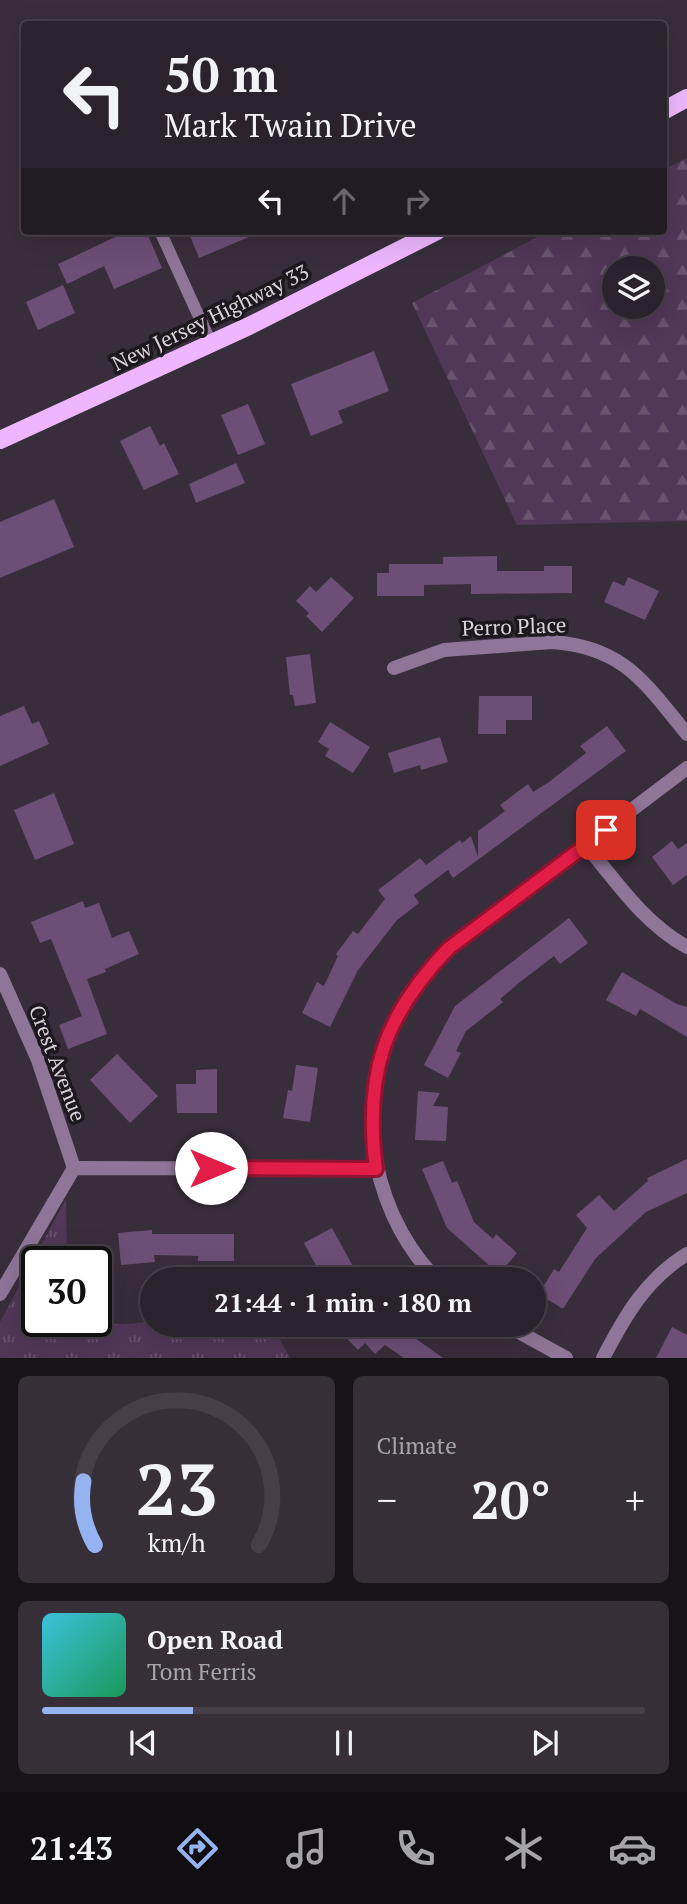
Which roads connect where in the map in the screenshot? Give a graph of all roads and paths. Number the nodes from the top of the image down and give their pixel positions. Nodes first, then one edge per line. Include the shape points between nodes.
1 (687, 98) edge
2 (667, 109) edge
3 (162, 235) edge
4 (429, 235) edge
5 (211, 344) junction
6 (0, 440) edge
7 (394, 668) dead end
8 (687, 734) edge
9 (687, 768) edge
10 (586, 845) junction
11 (687, 947) edge
12 (0, 974) edge
13 (74, 1168) junction
14 (376, 1169) junction
15 (687, 1254) edge
16 (424, 1267) edge
17 (0, 1294) edge
18 (528, 1337) edge
19 (566, 1358) edge
20 (603, 1358) edge

1 - 2 main road
3 - 5 lane
4 - 5 main road, New Jersey Highway 33
5 - 6 main road, New Jersey Highway 33
7 - 8 street, Perro Place via 444,650 552,642 596,649 641,677
9 - 10 street
10 - 11 street via 643,915
10 - 14 street via 449,948 407,997 390,1029 373,1094
12 - 13 street, Crest Avenue via 38,1060
13 - 14 street
13 - 17 street
14 - 16 street via 387,1205
15 - 20 street via 636,1301
18 - 19 street

